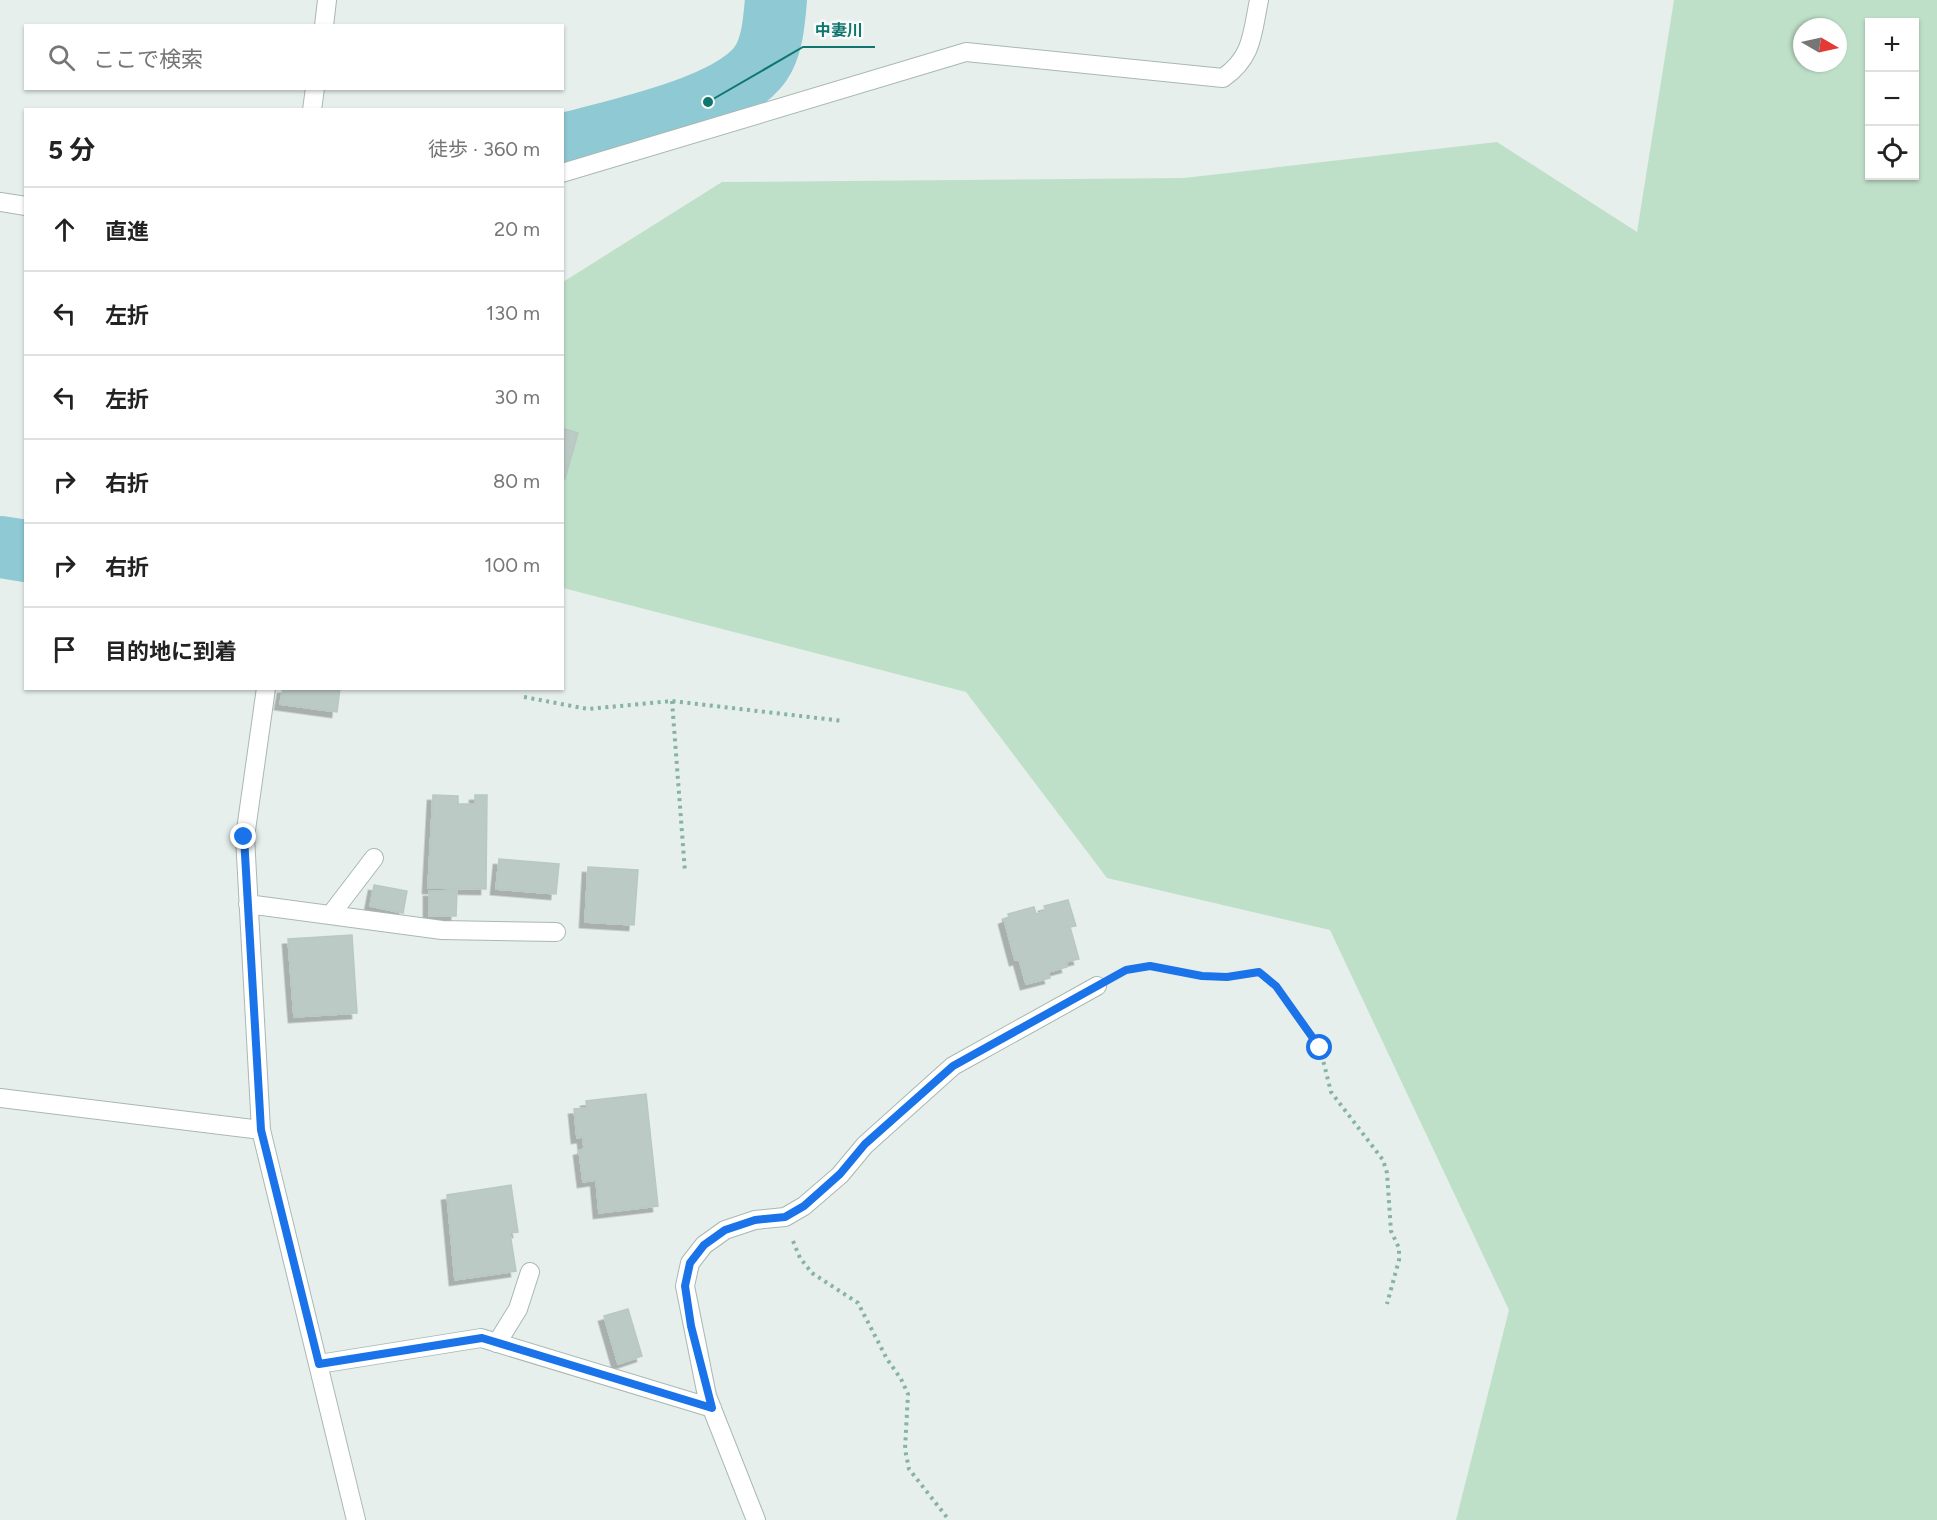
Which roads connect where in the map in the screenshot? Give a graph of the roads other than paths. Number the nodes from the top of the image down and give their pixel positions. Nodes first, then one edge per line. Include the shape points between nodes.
1 (327, 0) edge
2 (1259, 0) edge
3 (324, 24) edge
4 (315, 90) edge
5 (312, 108) edge
6 (564, 172) edge
7 (0, 202) edge
8 (24, 206) edge
9 (266, 690) edge
10 (374, 858) dead end
11 (248, 904) junction
12 (332, 914) junction
13 (556, 932) dead end
14 (1097, 986) road end
15 (0, 1098) edge
16 (261, 1130) junction
17 (530, 1272) dead end
18 (497, 1343) junction
19 (319, 1364) junction
20 (712, 1408) junction
21 (356, 1520) edge
22 (756, 1520) edge

1 - 3 street
2 - 6 street via 1250,49 1239,67 1223,78 966,52
4 - 5 street
7 - 8 street
9 - 11 street via 244,837
10 - 12 street
11 - 12 street
11 - 16 street
12 - 13 street via 442,930
14 - 20 street via 953,1066 865,1144 840,1174 804,1206 785,1217 755,1220 725,1230 704,1245 690,1263 685,1286
15 - 16 street
16 - 19 street
17 - 18 street via 518,1309
18 - 19 street via 482,1338
18 - 20 street
19 - 21 street
20 - 22 street

